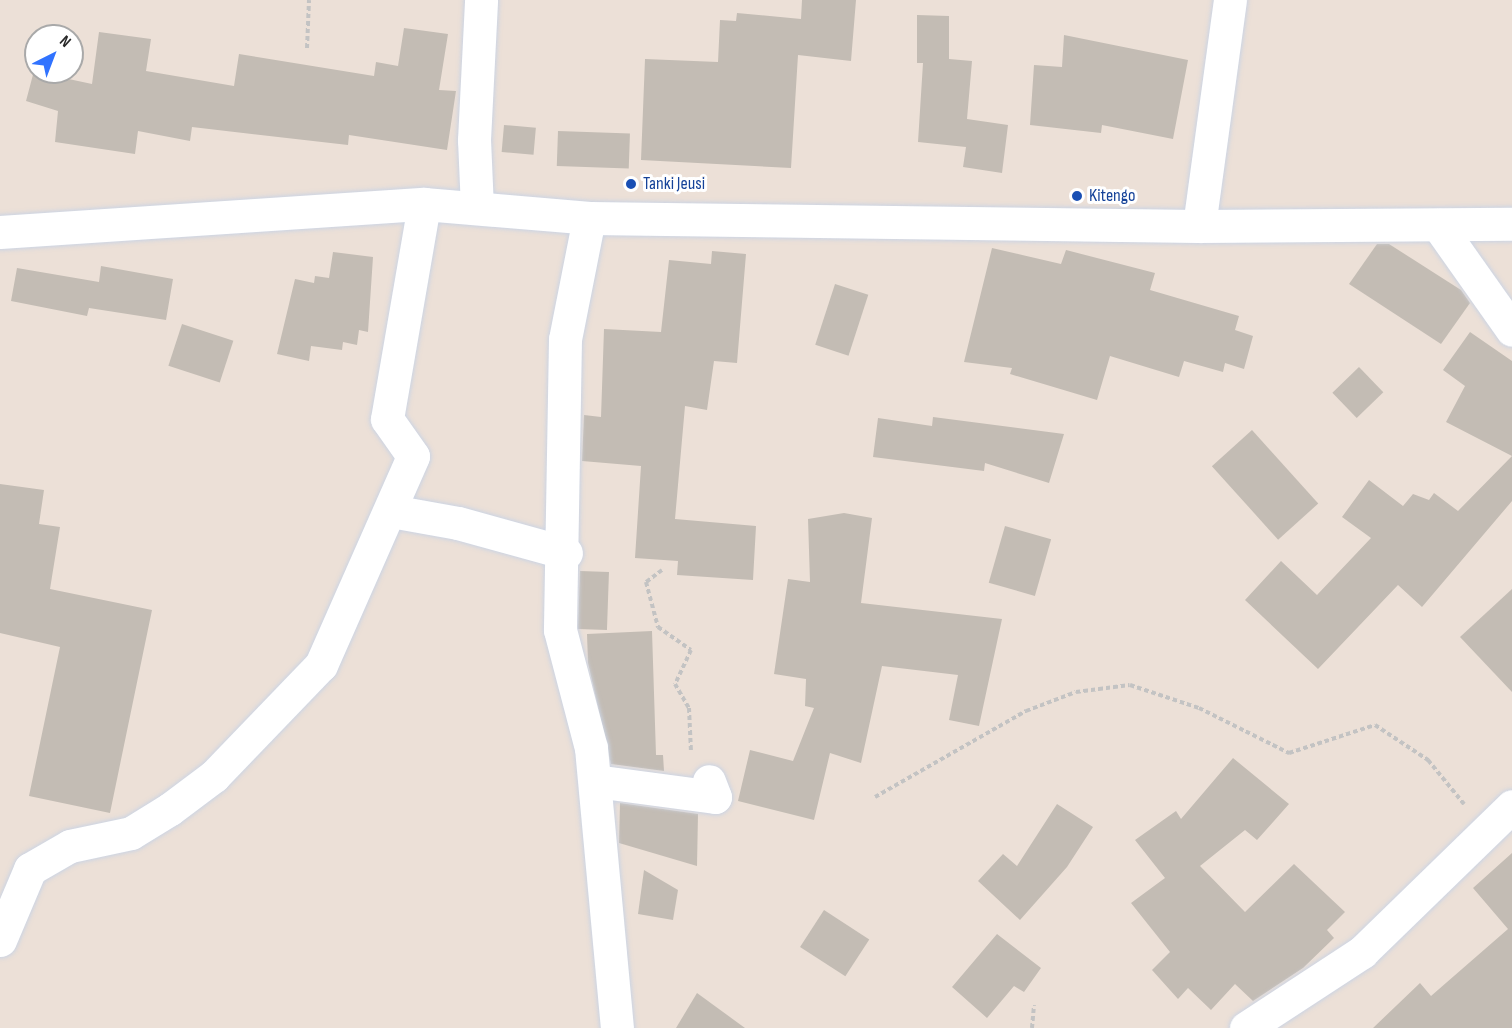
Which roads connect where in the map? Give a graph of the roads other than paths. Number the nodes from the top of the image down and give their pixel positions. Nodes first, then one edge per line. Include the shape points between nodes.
1 (481, 0) edge
2 (1230, 0) edge
3 (424, 204) junction
4 (477, 208) junction
5 (589, 218) junction
6 (1512, 224) edge
7 (1438, 225) junction
8 (1199, 226) junction
9 (0, 232) edge
10 (1512, 330) edge
11 (391, 511) junction
12 (566, 553) junction
13 (595, 781) junction
14 (709, 781) road end
15 (1502, 817) edge
16 (0, 940) edge
17 (618, 1028) edge
18 (1246, 1028) edge

1 - 4 street via 474,140
2 - 8 street
3 - 4 street
3 - 9 street
3 - 11 street via 387,419 413,456
4 - 5 street
5 - 8 street
5 - 12 street via 565,339 560,514
6 - 7 street
7 - 8 street
7 - 10 street
11 - 12 street via 458,523
11 - 16 street via 321,665 306,685 214,776 170,809 131,833 70,846 30,869
12 - 13 street via 560,630
13 - 14 street via 715,797
13 - 17 street
15 - 18 street via 1362,952

